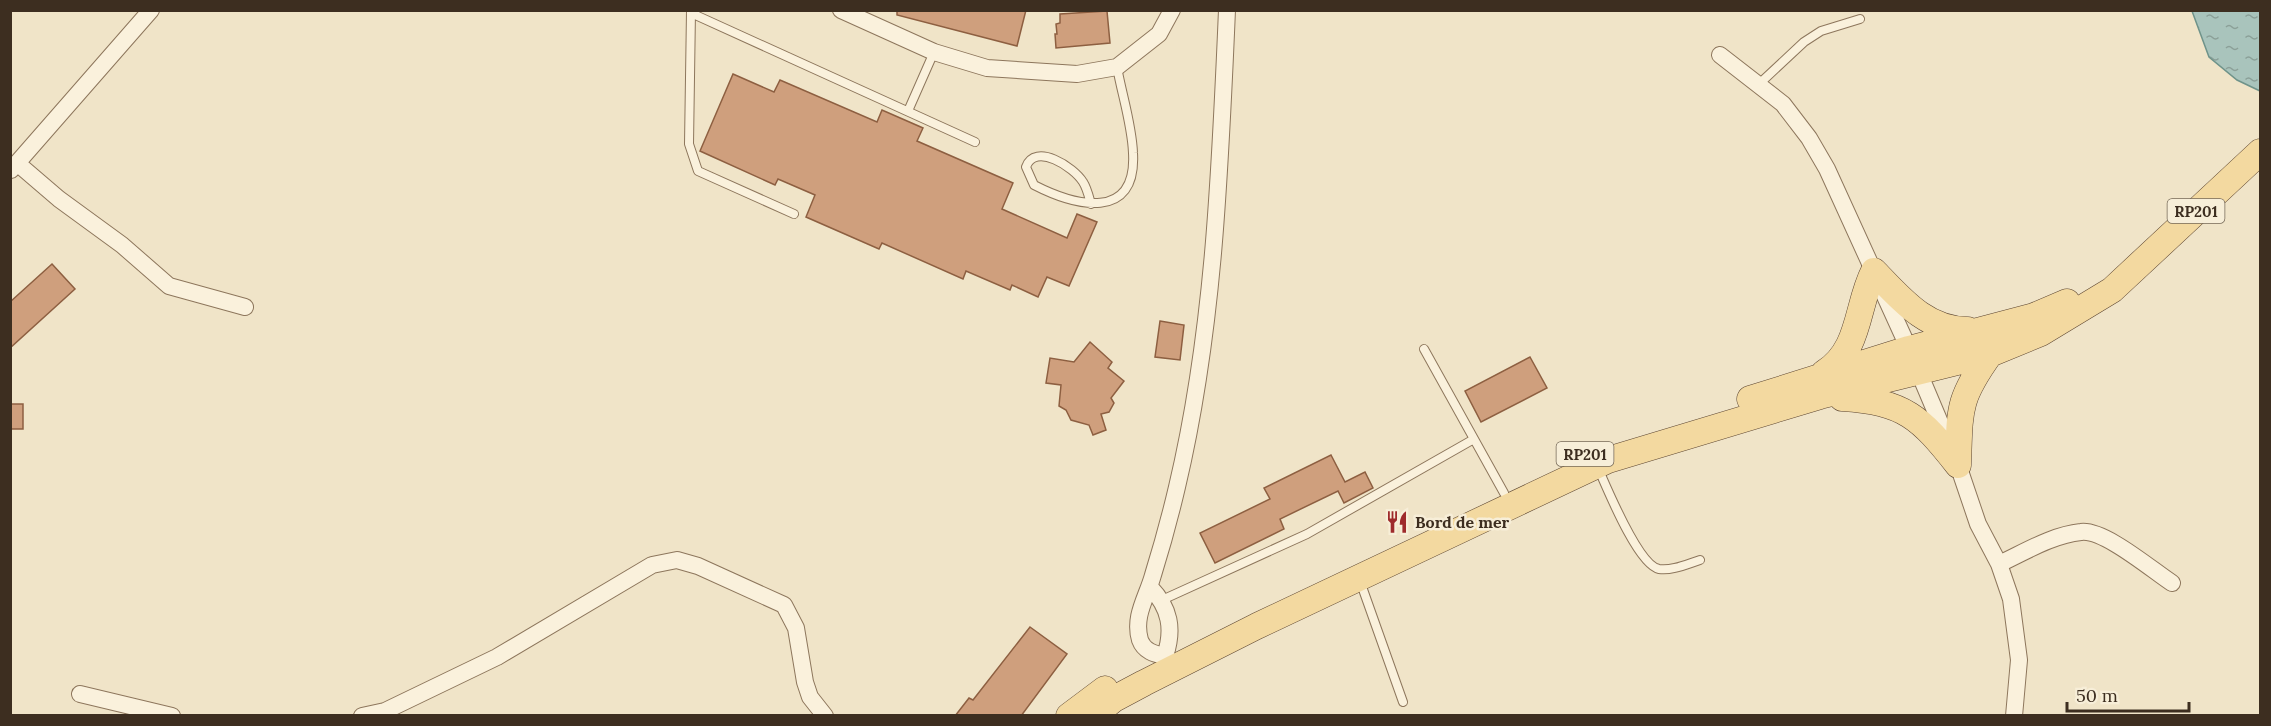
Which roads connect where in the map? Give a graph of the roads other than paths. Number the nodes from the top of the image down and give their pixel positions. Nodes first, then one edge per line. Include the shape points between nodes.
1 (151, 10) edge
2 (841, 10) edge
3 (1172, 10) edge
4 (1227, 10) edge
5 (691, 12) edge
6 (1860, 19) dead end
7 (934, 52) junction
8 (1720, 56) dead end
9 (1117, 67) junction
10 (1758, 85) junction
11 (908, 111) junction
12 (975, 142) dead end
13 (2260, 152) edge
14 (14, 167) edge
15 (1091, 204) junction
16 (794, 214) dead end
17 (1874, 271) junction
18 (244, 307) dead end
19 (1986, 342) junction
20 (1424, 349) dead end
21 (1913, 361) junction
22 (1818, 387) junction
23 (1474, 439) junction
24 (1596, 465) junction
25 (1958, 465) junction
26 (1504, 493) junction
27 (1700, 560) dead end
28 (1999, 564) junction
29 (1359, 577) junction
30 (2172, 583) dead end
31 (1150, 586) junction
32 (1162, 600) junction
33 (1165, 656) junction
34 (80, 694) dead end
35 (1403, 702) dead end
36 (172, 716) edge
37 (362, 716) edge
38 (825, 716) edge
39 (1069, 716) edge
40 (1093, 716) edge
41 (2014, 716) edge

1 - 14 street
2 - 7 street
3 - 9 street via 1159,34
4 - 31 street via 1206,334 1180,473
5 - 11 lane
5 - 16 lane via 689,144 698,171
6 - 10 lane via 1821,31 1803,42
7 - 9 street via 987,68 1034,73 1077,74
7 - 11 lane
8 - 10 street
9 - 15 lane via 1133,152 1132,173 1120,198
10 - 17 street via 1782,104 1809,138
11 - 12 lane
13 - 19 main road, RP201 via 2112,290 2064,320
14 - 18 street via 122,245 169,286
15 - 15 lane via 1054,196 1034,186 1026,167 1029,160 1041,156 1055,159 1074,172 1083,182
17 - 19 main road via 1917,314
17 - 21 street
17 - 22 main road via 1864,289 1851,345
19 - 21 main road, RP201
19 - 25 main road via 1960,408
20 - 23 lane
21 - 22 main road, RP201
21 - 25 street
22 - 24 main road, RP201
22 - 25 main road via 1909,413 1928,428
22 - 26 main road, RP201 via 1604,446
23 - 26 lane
23 - 32 lane via 1307,534
24 - 27 lane via 1648,563 1657,569 1671,569
24 - 29 main road, RP201
25 - 28 street via 1978,524
26 - 33 main road, RP201
28 - 30 street via 2052,540 2082,532 2100,536
28 - 41 street via 2011,599 2019,660
29 - 35 lane
29 - 40 main road, RP201 via 1144,683
31 - 32 street
31 - 33 street via 1140,611 1140,642 1151,654
32 - 33 street via 1171,638
33 - 39 main road, RP201 via 1123,677
34 - 36 street
37 - 38 street via 385,711 497,657 652,565 677,560 719,574 784,605 796,628 810,697

